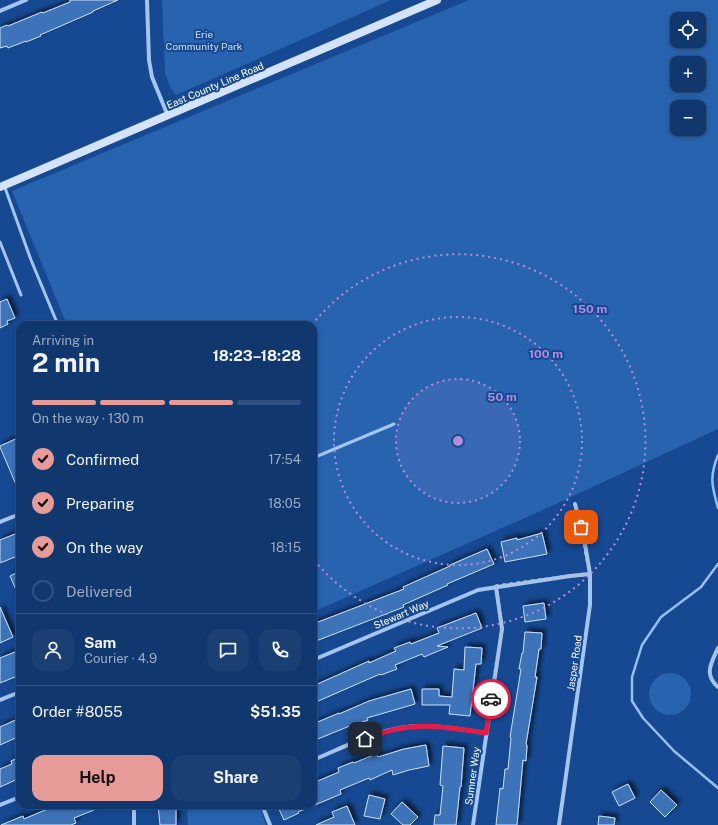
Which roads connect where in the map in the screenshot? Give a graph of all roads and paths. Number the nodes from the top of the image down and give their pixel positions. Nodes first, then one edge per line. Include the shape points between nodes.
1 (26, 0) edge
2 (147, 0) edge
3 (437, 0) edge
4 (0, 11) edge
5 (168, 116) junction
6 (2, 186) edge
7 (0, 242) edge
8 (21, 295) dead end
9 (56, 321) edge
10 (394, 424) dead end
11 (317, 456) edge
12 (575, 504) dead end
13 (16, 516) edge
14 (0, 522) edge
15 (590, 574) junction
16 (496, 586) junction
17 (718, 648) edge
18 (317, 658) edge
19 (718, 687) edge
20 (16, 694) edge
21 (0, 700) edge
22 (486, 733) junction
23 (317, 758) edge
24 (16, 799) edge
25 (0, 805) edge
26 (134, 809) edge
27 (264, 809) edge
28 (134, 825) edge
29 (270, 825) edge
30 (473, 825) edge
31 (559, 825) edge

1 - 4 street
2 - 5 street via 152,77
3 - 5 main road, East County Line Road
5 - 6 main road, East County Line Road
6 - 9 lane
7 - 8 lane
10 - 11 lane
12 - 15 street, Jasper Road
13 - 14 street
15 - 16 street, Stewart Way
15 - 31 street, Jasper Road via 586,639
16 - 18 street, Stewart Way via 478,590
16 - 22 street, Sumner Way via 502,629
17 - 19 street via 709,674
20 - 21 street
22 - 23 street via 442,727 397,728
22 - 30 street, Sumner Way
24 - 25 street
26 - 28 street
27 - 29 street

